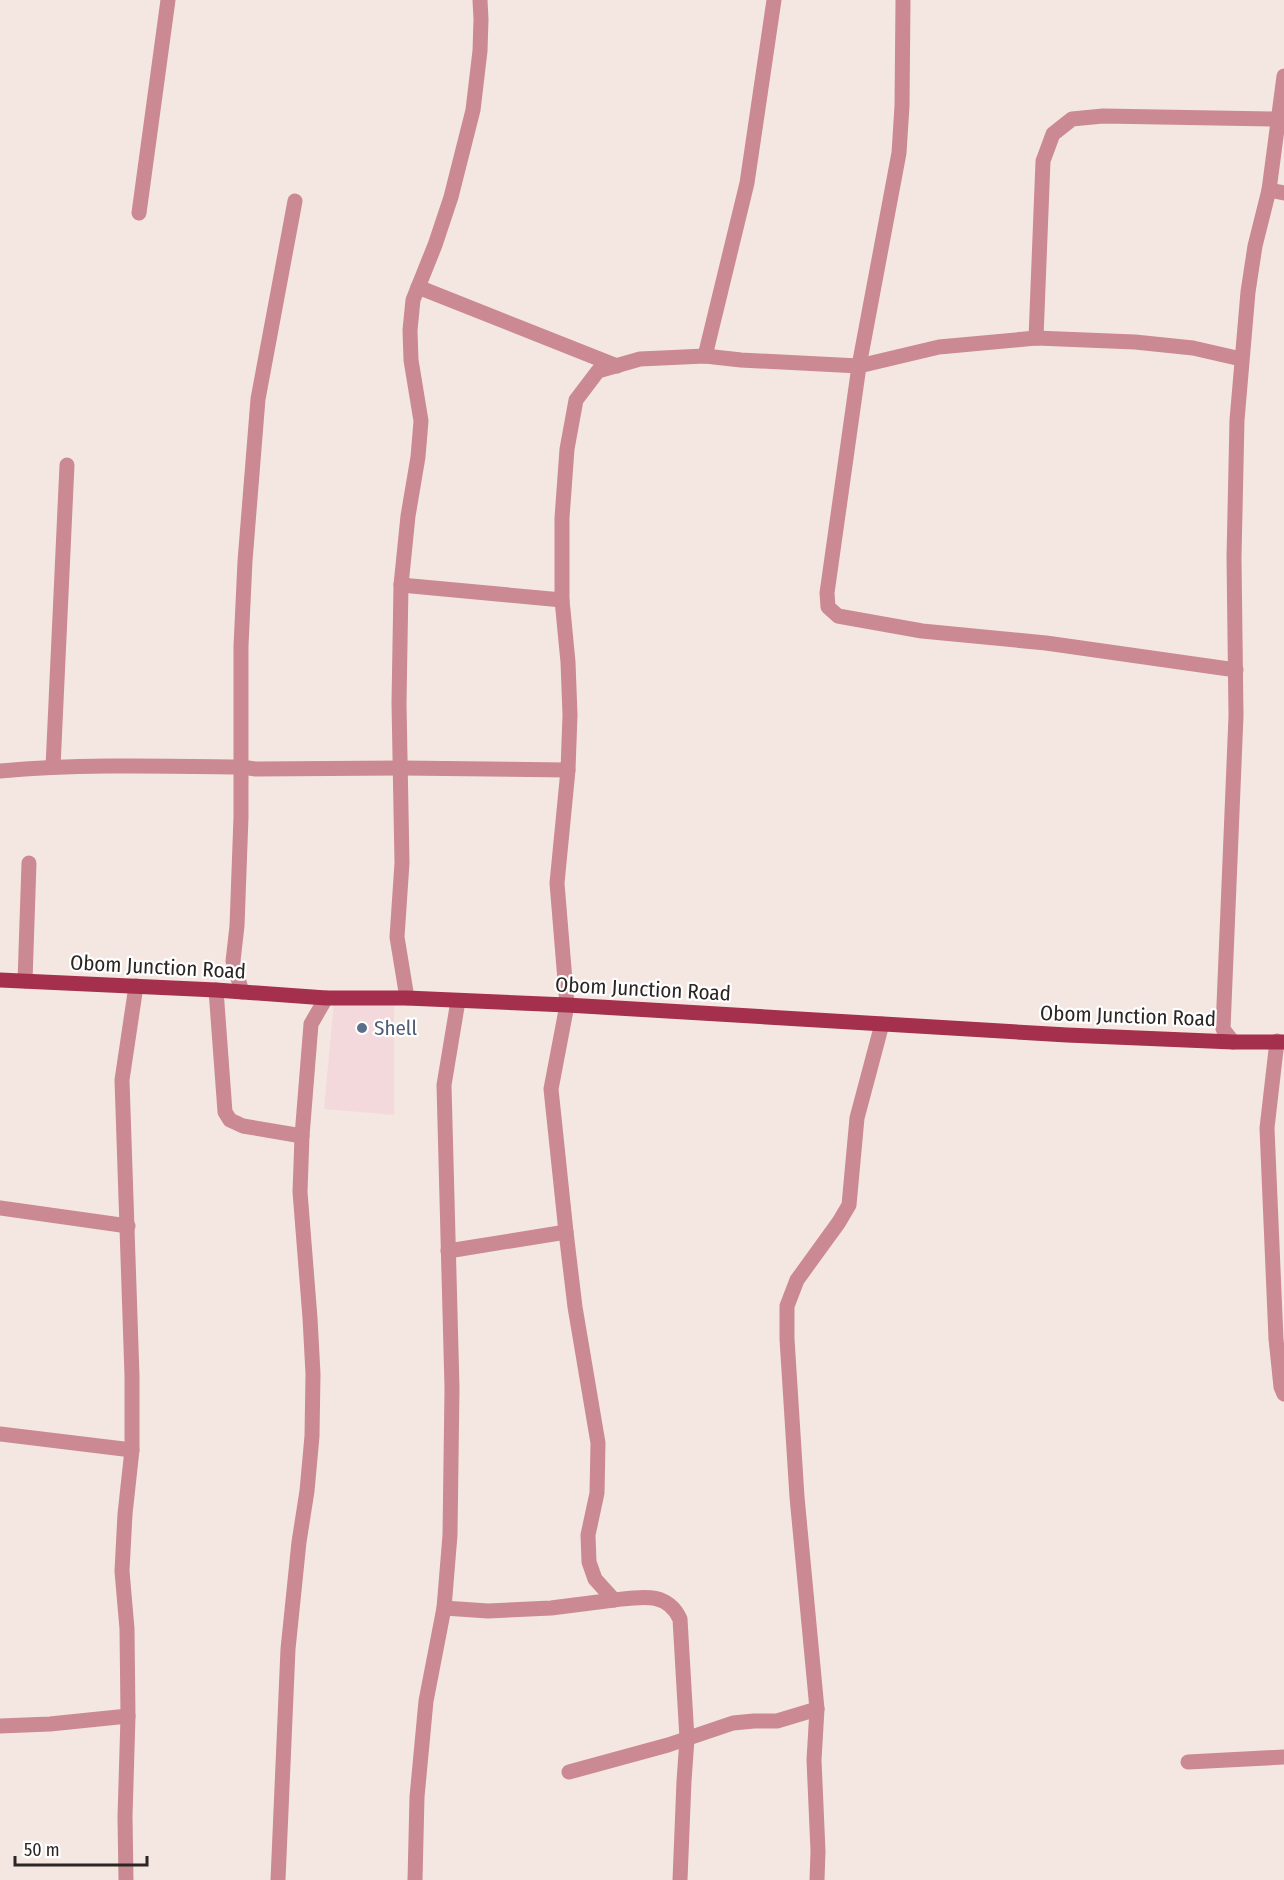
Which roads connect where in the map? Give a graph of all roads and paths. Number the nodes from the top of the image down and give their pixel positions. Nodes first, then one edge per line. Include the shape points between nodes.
1 (168, 0) edge
2 (480, 0) edge
3 (774, 0) edge
4 (903, 0) edge
5 (1284, 76) edge
6 (1277, 119) junction
7 (1276, 192) edge
8 (295, 201) dead end
9 (139, 213) dead end
10 (418, 287) junction
11 (1036, 338) junction
12 (705, 356) junction
13 (1241, 359) junction
14 (617, 366) junction
15 (859, 366) junction
16 (67, 465) dead end
17 (401, 585) junction
18 (562, 600) junction
19 (1236, 670) junction
20 (53, 767) junction
21 (241, 767) junction
22 (401, 768) junction
23 (568, 770) junction
24 (0, 771) edge
25 (29, 863) dead end
26 (0, 980) edge
27 (25, 981) junction
28 (136, 986) junction
29 (216, 990) junction
30 (242, 992) junction
31 (326, 998) junction
32 (407, 998) junction
33 (458, 1001) junction
34 (567, 1005) junction
35 (882, 1024) junction
36 (1233, 1042) junction
37 (1281, 1042) edge
38 (303, 1136) junction
39 (0, 1208) edge
40 (128, 1226) junction
41 (566, 1232) junction
42 (448, 1251) junction
43 (1284, 1394) edge
44 (0, 1434) edge
45 (132, 1450) junction
46 (614, 1600) junction
47 (444, 1608) junction
48 (817, 1709) junction
49 (128, 1716) junction
50 (0, 1725) edge
51 (687, 1739) junction
52 (1284, 1757) edge
53 (1188, 1762) dead end
54 (569, 1773) dead end
55 (126, 1880) edge
56 (278, 1880) edge
57 (415, 1880) edge
58 (680, 1880) edge
59 (817, 1880) edge

1 - 9 street
2 - 10 street via 480,51 473,110 451,197
3 - 12 street via 747,183
4 - 15 street via 898,153
5 - 6 street
6 - 7 street
6 - 11 street via 1102,116 1072,119 1053,134 1043,161
7 - 13 street via 1255,246
8 - 21 street via 258,399 245,561
10 - 14 street
10 - 17 street via 410,330 421,421
11 - 13 street via 1135,342 1193,348
11 - 15 street via 939,347
12 - 14 street via 640,359
12 - 15 street
13 - 19 street via 1235,524
14 - 18 street via 598,371 576,400 567,449 562,518
15 - 19 street via 827,593 828,607 838,616 922,631 1046,643
16 - 20 street
17 - 18 street
17 - 22 street
18 - 23 street via 570,715
19 - 36 street via 1222,1029
20 - 21 street
20 - 24 street
21 - 22 street
21 - 30 street via 233,961
22 - 23 street
22 - 32 street via 402,863 397,937
23 - 34 street via 557,883
25 - 27 street
26 - 27 main road, Obom Junction Road
27 - 28 main road, Obom Junction Road
28 - 29 main road, Obom Junction Road
28 - 40 street via 122,1080
29 - 30 main road, Obom Junction Road
29 - 38 street via 225,1112 243,1126
30 - 31 main road, Obom Junction Road
31 - 32 main road, Obom Junction Road
31 - 38 street via 311,1024
32 - 33 main road, Obom Junction Road
33 - 34 main road, Obom Junction Road
33 - 42 street via 444,1085
34 - 35 main road, Obom Junction Road
34 - 41 street via 550,1089
35 - 36 main road, Obom Junction Road
35 - 48 street via 857,1118 849,1205 797,1280 787,1306 797,1497
36 - 37 main road, Obom Junction Road
37 - 43 street via 1267,1128 1276,1339
38 - 56 street via 300,1192 313,1374 312,1436 288,1649
39 - 40 street
40 - 45 street
41 - 42 street
41 - 46 street via 598,1443 597,1492 588,1535 589,1562 595,1579
42 - 47 street via 452,1444
44 - 45 street
45 - 49 street via 122,1571
46 - 47 street via 488,1611
46 - 51 street via 649,1597 667,1602 675,1609 680,1619
47 - 57 street via 426,1701 417,1797
48 - 51 street via 777,1721 733,1723
48 - 59 street
49 - 50 street
49 - 55 street
51 - 54 street
51 - 58 street
52 - 53 street

